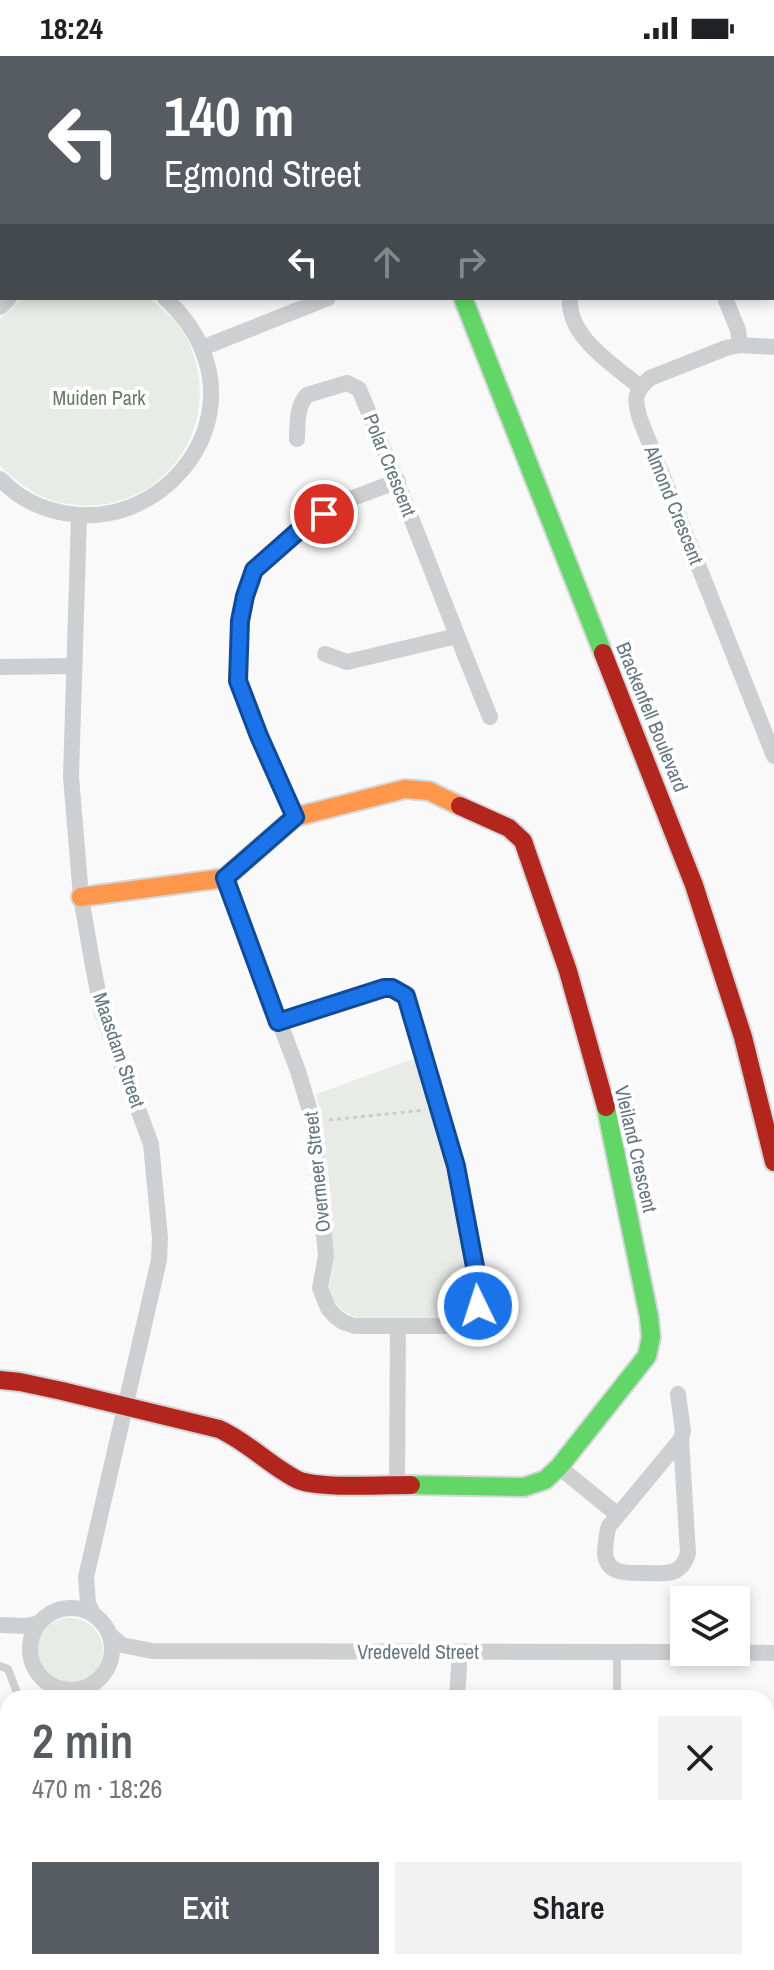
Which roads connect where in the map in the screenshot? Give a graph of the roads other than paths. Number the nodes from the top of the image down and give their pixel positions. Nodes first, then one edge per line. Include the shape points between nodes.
1 (167, 300) edge
2 (323, 300) edge
3 (464, 300) edge
4 (570, 300) edge
5 (726, 300) edge
6 (740, 345) junction
7 (774, 347) edge
8 (202, 348) junction
9 (640, 387) junction
10 (297, 439) dead end
11 (0, 479) edge
12 (398, 481) junction
13 (79, 516) junction
14 (457, 636) junction
15 (325, 654) dead end
16 (73, 666) junction
17 (0, 667) edge
18 (490, 717) dead end
19 (774, 756) edge
20 (295, 817) junction
21 (225, 878) junction
22 (81, 897) junction
23 (278, 1022) junction
24 (774, 1162) edge
25 (398, 1326) junction
26 (0, 1380) edge
27 (678, 1394) dead end
28 (125, 1407) junction
29 (681, 1439) junction
30 (559, 1467) junction
31 (397, 1486) junction
32 (618, 1515) junction
33 (86, 1577) junction
34 (65, 1608) junction
35 (93, 1614) junction
36 (39, 1623) junction
37 (0, 1626) edge
38 (110, 1635) junction
39 (30, 1650) junction
40 (152, 1651) junction
41 (460, 1652) junction
42 (617, 1652) junction
43 (670, 1652) edge
44 (750, 1653) edge
45 (774, 1653) edge
46 (111, 1661) junction
47 (0, 1666) edge
48 (16, 1690) edge
49 (52, 1690) edge
50 (82, 1690) edge
51 (458, 1690) edge
52 (617, 1690) edge

1 - 8 street
2 - 8 street
3 - 24 street, Brackenfell Boulevard via 699,897 743,1037
4 - 9 street via 582,338
5 - 6 street
6 - 7 street
6 - 9 street via 650,378
8 - 13 street via 210,381 209,414 180,475 144,502 112,513
9 - 19 street, Almond Crescent via 640,419
10 - 12 street, Polar Crescent via 303,398 352,384 359,389
11 - 13 street via 48,510
12 - 14 street, Polar Crescent
12 - 20 street via 342,502 305,525 254,570 245,596 238,681
13 - 16 street, Maasdam Street
14 - 15 street via 347,662
14 - 18 street, Polar Crescent
16 - 17 street
16 - 22 street, Maasdam Street via 71,777
20 - 21 street, Vleiland Crescent
20 - 30 street, Vleiland Crescent via 414,789 509,828 523,841 568,971 611,1125 651,1339 647,1356
21 - 22 street
21 - 23 street, Overmeer Street
22 - 28 street, Maasdam Street via 102,1012 149,1135 154,1162 159,1260
23 - 25 street, Overmeer Street via 313,1121 326,1256 320,1288 328,1308 343,1322
23 - 25 street, Overmeer Street via 384,988 406,996 456,1166 480,1293 474,1314 457,1326
25 - 31 street
26 - 28 street, Vleiland Crescent
27 - 29 street
28 - 31 street, Vleiland Crescent via 230,1433 309,1484
28 - 33 street, Maasdam Street
29 - 32 street
29 - 32 street via 688,1553 683,1565 669,1573 611,1568 605,1557 606,1535
30 - 31 street, Vleiland Crescent via 545,1480 524,1487
30 - 32 street
33 - 34 street, Maasdam Street
33 - 35 street, Maasdam Street
34 - 35 street
34 - 36 street
35 - 38 street
36 - 37 street
36 - 39 street
37 - 39 street
38 - 40 street, Vredeveld Street via 122,1645
38 - 46 street
39 - 49 street via 33,1664
40 - 41 street, Vredeveld Street
40 - 46 street, Vredeveld Street
41 - 42 street, Vredeveld Street
41 - 51 street
42 - 43 street, Vredeveld Street
42 - 52 lane
44 - 45 street
46 - 50 street via 98,1681
47 - 48 lane via 8,1669

